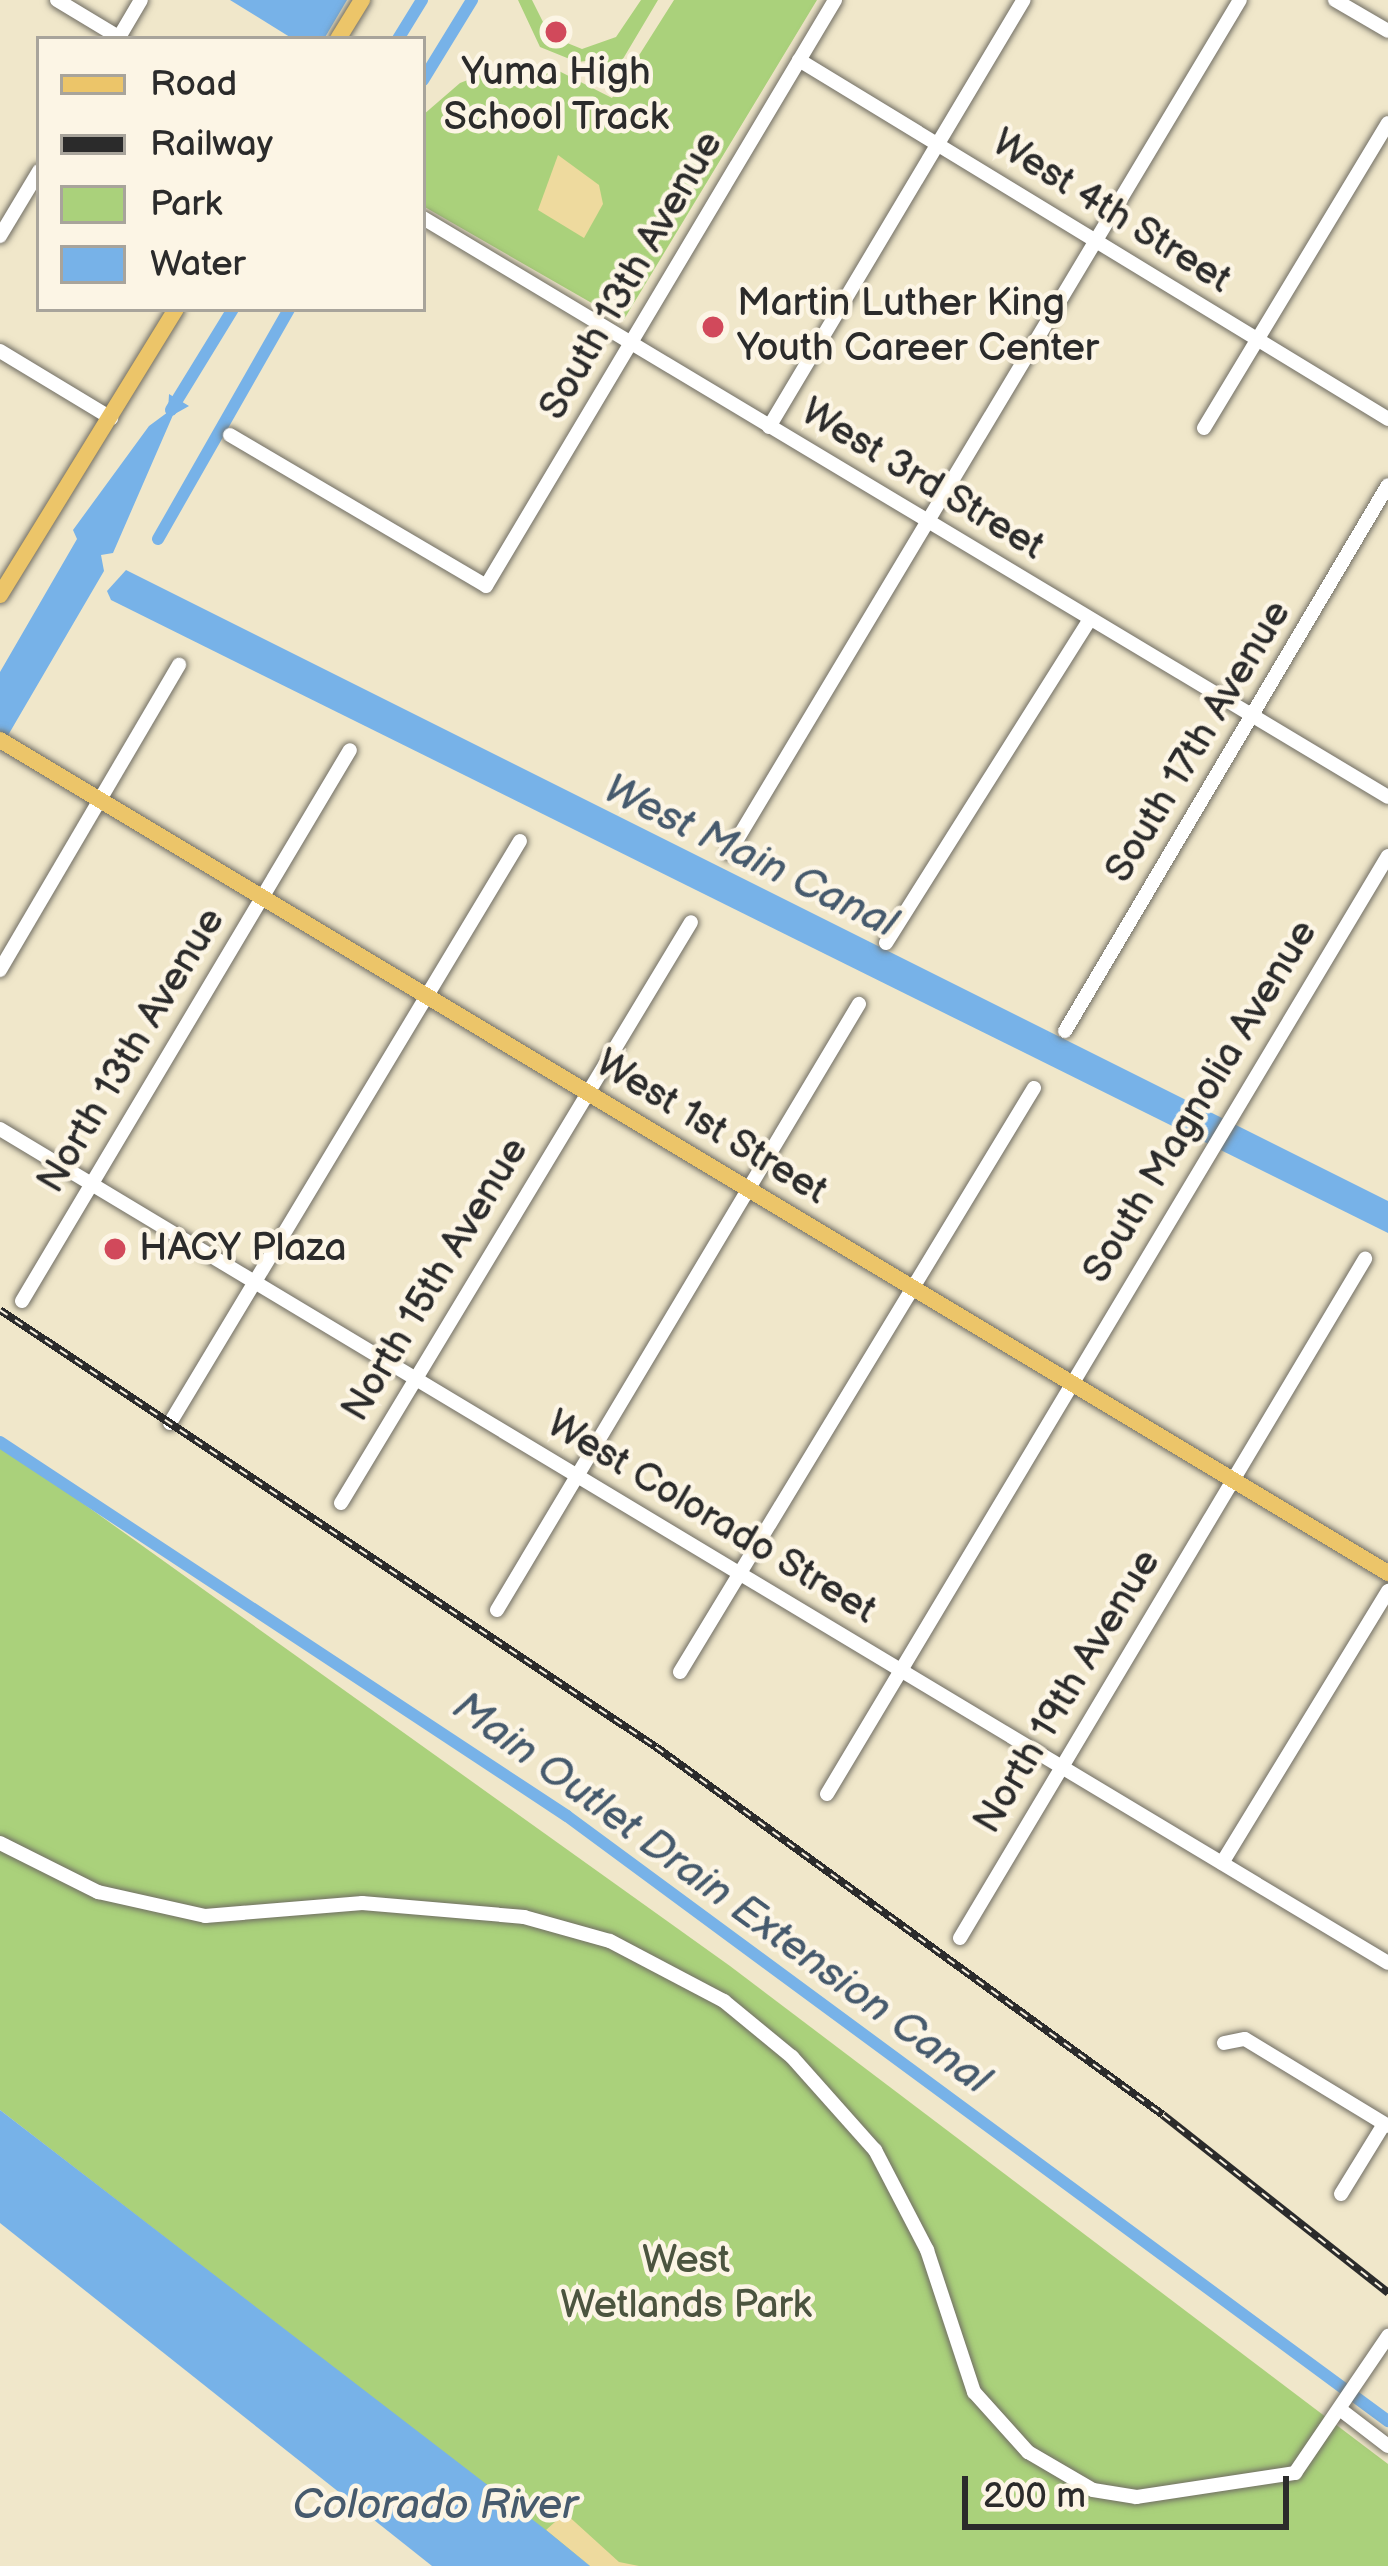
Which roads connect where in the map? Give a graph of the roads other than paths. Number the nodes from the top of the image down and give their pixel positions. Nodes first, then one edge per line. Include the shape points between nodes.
1 (57, 0) edge
2 (141, 0) edge
3 (362, 0) edge
4 (835, 0) edge
5 (1024, 0) edge
6 (1240, 0) edge
7 (1335, 0) edge
8 (1388, 31) edge
9 (117, 36) edge
10 (121, 36) edge
11 (340, 36) edge
12 (799, 60) junction
13 (1388, 123) edge
14 (940, 145) junction
15 (36, 176) edge
16 (426, 220) edge
17 (0, 236) edge
18 (1096, 240) junction
19 (174, 312) edge
20 (1256, 342) junction
21 (633, 345) junction
22 (0, 351) edge
23 (111, 418) junction
24 (1388, 419) edge
25 (770, 427) junction
26 (1204, 428) dead end
27 (230, 435) dead end
28 (1388, 485) edge
29 (927, 522) junction
30 (0, 595) edge
31 (1090, 619) junction
32 (179, 665) dead end
33 (1252, 717) junction
34 (5, 742) edge
35 (350, 750) dead end
36 (1388, 797) edge
37 (103, 801) junction
38 (520, 841) dead end
39 (729, 853) dead end
40 (1388, 856) edge
41 (262, 897) junction
42 (691, 922) dead end
43 (886, 944) dead end
44 (0, 970) edge
45 (425, 994) junction
46 (859, 1004) dead end
47 (1065, 1031) dead end
48 (1034, 1088) dead end
49 (588, 1093) junction
50 (0, 1129) edge
51 (91, 1184) junction
52 (750, 1190) junction
53 (1365, 1258) dead end
54 (255, 1282) junction
55 (910, 1286) junction
56 (22, 1301) dead end
57 (414, 1378) junction
58 (1071, 1383) junction
59 (170, 1423) dead end
60 (576, 1475) junction
61 (1234, 1481) junction
62 (341, 1503) dead end
63 (739, 1573) junction
64 (1388, 1573) edge
65 (1388, 1592) edge
66 (497, 1610) dead end
67 (901, 1670) junction
68 (680, 1672) dead end
69 (1061, 1766) junction
70 (827, 1794) dead end
71 (0, 1843) edge
72 (1222, 1863) junction
73 (960, 1938) dead end
74 (1387, 1961) edge
75 (1224, 2043) dead end
76 (1386, 2125) edge
77 (1341, 2194) dead end
78 (1388, 2336) edge
79 (1337, 2417) junction
80 (1388, 2446) edge

1 - 9 street
2 - 10 street
3 - 11 main road
4 - 12 street, South 13th Avenue
5 - 14 street
6 - 18 street
7 - 8 street
12 - 14 street, West 4th Street
12 - 21 street, South 13th Avenue
13 - 20 street
14 - 18 street, West 4th Street
14 - 25 street
15 - 17 street
16 - 21 street, West 3rd Street
18 - 20 street, West 4th Street
18 - 29 street
19 - 23 main road
20 - 24 street, West 4th Street
20 - 26 street
21 - 25 street, West 3rd Street
21 - 27 street, South 13th Avenue via 486,586
22 - 23 street
23 - 30 main road
25 - 29 street, West 3rd Street
28 - 33 street, South 17th Avenue
29 - 31 street, West 3rd Street
29 - 39 street
31 - 33 street, West 3rd Street
31 - 43 street
32 - 37 street
33 - 36 street, West 3rd Street
33 - 47 street, South 17th Avenue
34 - 37 main road, West 1st Street
35 - 41 street, North 13th Avenue
37 - 41 main road, West 1st Street
37 - 44 street
38 - 45 street
40 - 58 street, South Magnolia Avenue
41 - 45 main road, West 1st Street
41 - 51 street, North 13th Avenue
42 - 49 street, North 15th Avenue
45 - 49 main road, West 1st Street
45 - 54 street
46 - 52 street
48 - 55 street
49 - 52 main road, West 1st Street
49 - 57 street, North 15th Avenue
50 - 51 street, West Colorado Street
51 - 54 street, West Colorado Street
51 - 56 street, North 13th Avenue
52 - 55 main road, West 1st Street
52 - 60 street
53 - 61 street, North 19th Avenue
54 - 57 street, West Colorado Street
54 - 59 street
55 - 58 main road, West 1st Street
55 - 63 street
57 - 60 street, West Colorado Street
57 - 62 street, North 15th Avenue
58 - 61 main road, West 1st Street
58 - 67 street, South Magnolia Avenue
60 - 63 street, West Colorado Street
60 - 66 street
61 - 64 main road, West 1st Street
61 - 69 street, North 19th Avenue
63 - 67 street, West Colorado Street
63 - 68 street
65 - 72 street
67 - 69 street, West Colorado Street
67 - 70 street, South Magnolia Avenue
69 - 72 street, West Colorado Street
69 - 73 street, North 19th Avenue
71 - 79 street via 98,1892 185,1914 362,1903 524,1917 610,1941 724,2002 793,2057 875,2150 927,2250 974,2392 1028,2452 1093,2490 1136,2497 1295,2473
72 - 74 street, West Colorado Street
75 - 76 street via 1245,2039
76 - 77 street
78 - 79 street
79 - 80 street

